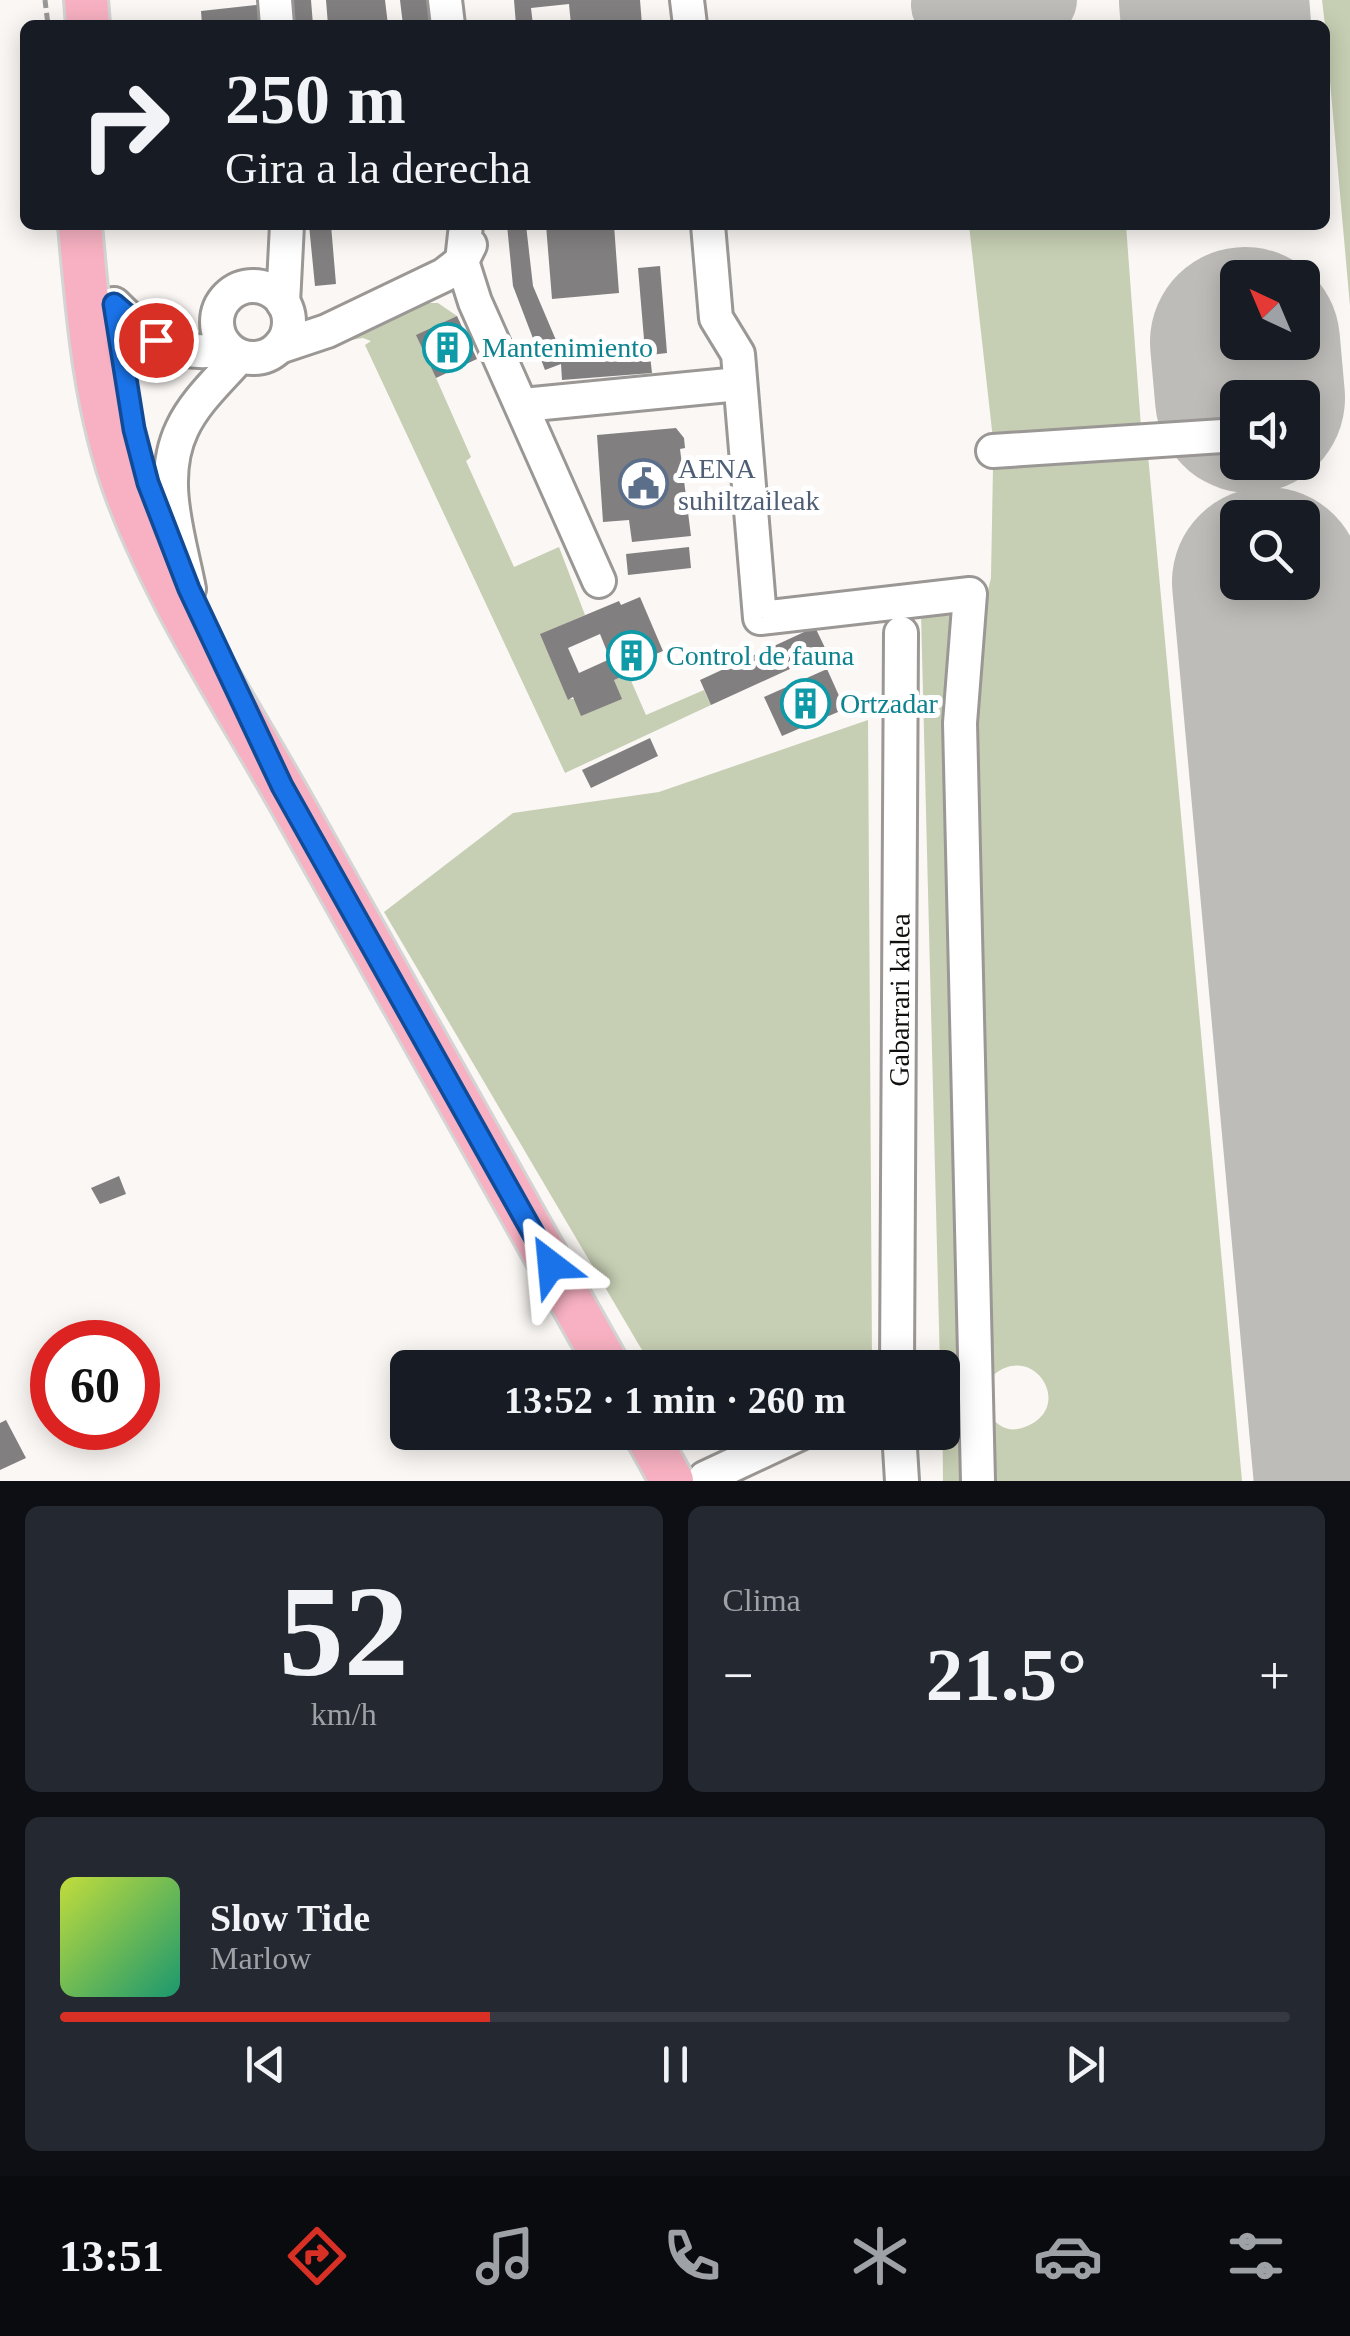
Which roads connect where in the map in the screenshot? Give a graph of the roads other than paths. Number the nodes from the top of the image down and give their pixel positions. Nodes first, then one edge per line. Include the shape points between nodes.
1 (81, 230) edge
2 (94, 230) edge
3 (107, 230) edge
4 (287, 230) edge
5 (465, 230) edge
6 (477, 230) edge
7 (708, 230) edge
8 (462, 261) junction
9 (283, 303) junction
10 (114, 304) junction
11 (279, 347) junction
12 (234, 352) junction
13 (739, 384) junction
14 (523, 405) junction
15 (1220, 436) edge
16 (993, 451) dead end
17 (600, 581) dead end
18 (189, 589) junction
19 (901, 633) dead end
20 (282, 786) junction
21 (598, 1350) edge
22 (897, 1350) edge
23 (661, 1450) edge
24 (759, 1450) edge
25 (899, 1450) edge
26 (688, 1479) edge
27 (902, 1481) edge
28 (978, 1481) edge

1 - 20 main road via 96,370 126,490 200,648
2 - 10 main road via 99,276
3 - 10 main road
4 - 9 street
5 - 8 street
6 - 8 street
7 - 13 street via 716,318 738,354
8 - 11 street via 327,331
8 - 14 street
9 - 11 street via 289,324
9 - 12 street via 258,287 230,294 216,321
10 - 12 street via 175,350
10 - 18 main road via 148,483
11 - 12 street via 254,358
12 - 18 street via 182,428 172,455 173,505
13 - 14 street
13 - 28 street via 760,618 970,594 960,723
14 - 17 street
15 - 16 street
18 - 20 main road
19 - 22 street, Gabarrari kalea
20 - 21 main road
23 - 26 main road
24 - 26 street
25 - 27 street

